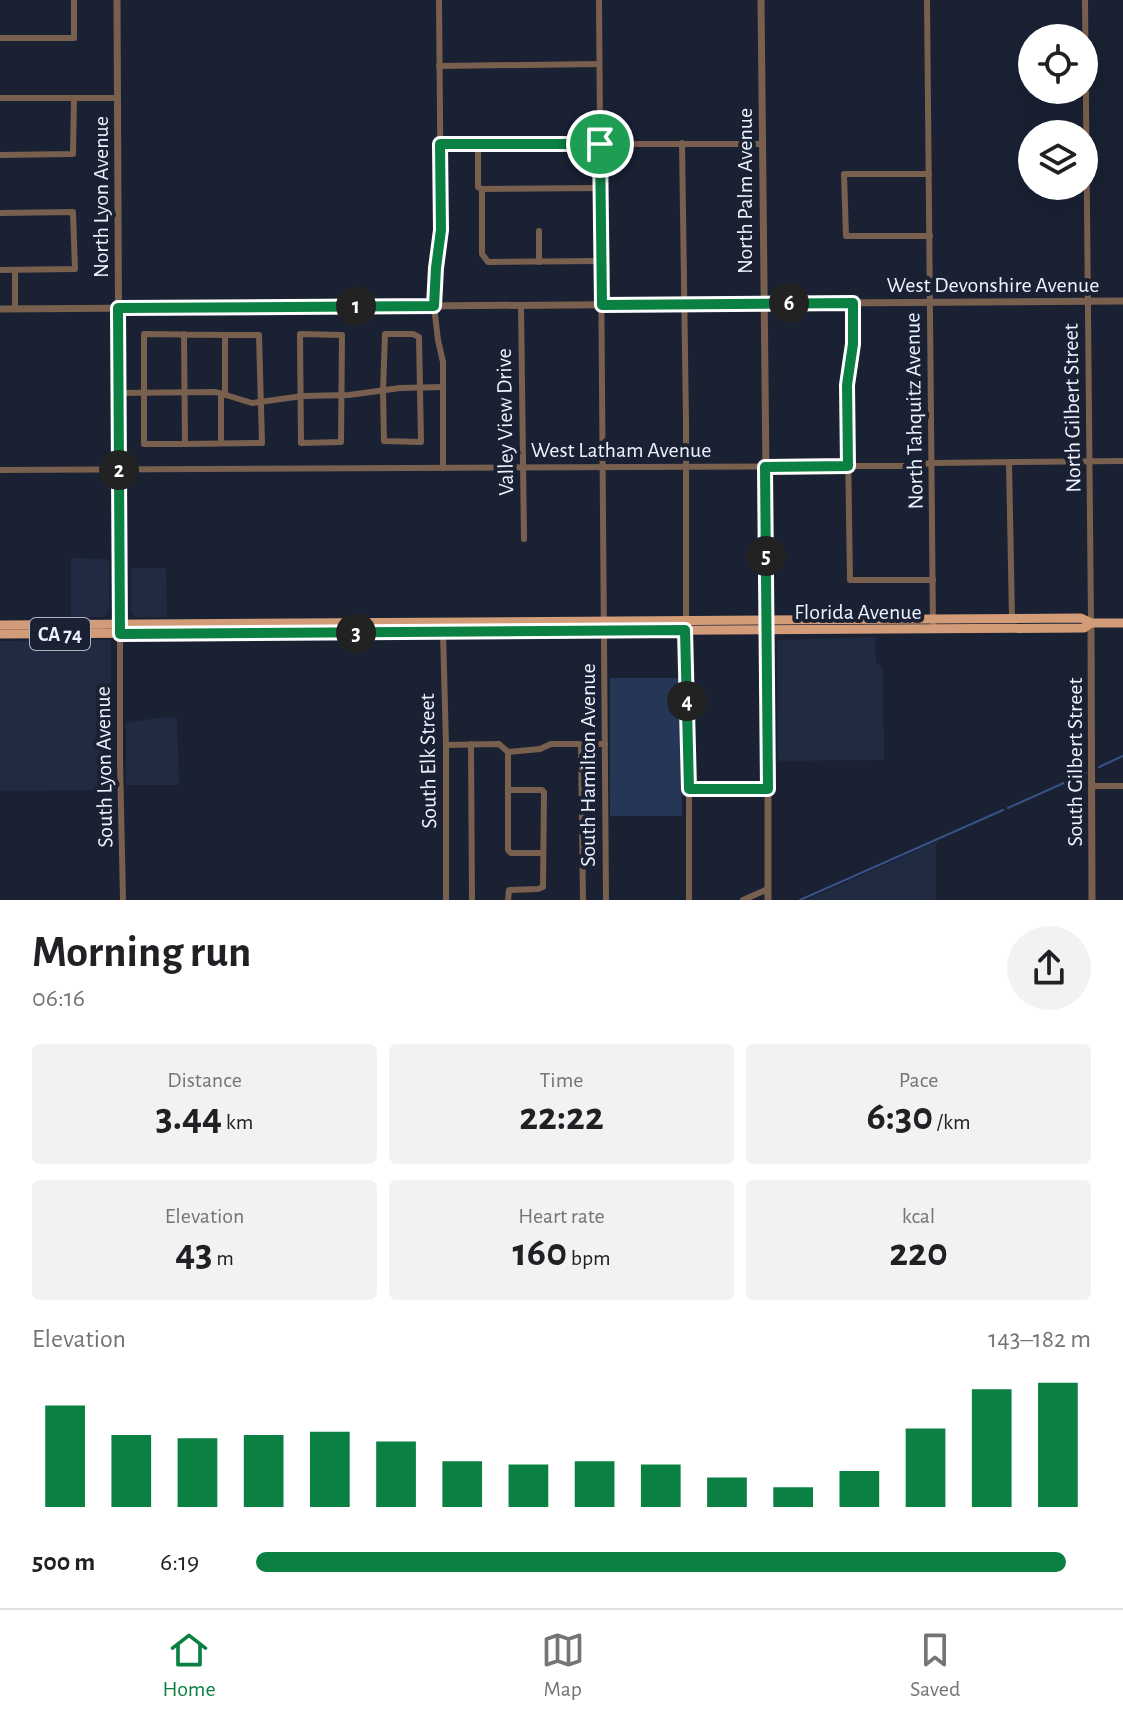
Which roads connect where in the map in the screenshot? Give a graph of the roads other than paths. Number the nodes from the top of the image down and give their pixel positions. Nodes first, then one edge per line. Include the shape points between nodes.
1 (74, 0) edge
2 (117, 0) edge
3 (439, 0) edge
4 (599, 0) edge
5 (761, 0) edge
6 (927, 0) edge
7 (1085, 0) edge
8 (0, 38) edge
9 (599, 64) junction
10 (439, 66) junction
11 (0, 98) edge
12 (74, 98) junction
13 (117, 98) junction
14 (682, 143) junction
15 (440, 144) junction
16 (478, 144) junction
17 (600, 144) junction
18 (762, 144) junction
19 (0, 155) edge
20 (929, 174) junction
21 (597, 188) junction
22 (482, 189) junction
23 (0, 213) edge
24 (539, 231) dead end
25 (930, 236) junction
26 (601, 261) junction
27 (539, 262) junction
28 (0, 270) edge
29 (15, 270) junction
30 (1123, 301) edge
31 (1088, 302) junction
32 (853, 303) junction
33 (930, 303) junction
34 (685, 304) junction
35 (763, 304) junction
36 (521, 305) junction
37 (602, 305) junction
38 (434, 306) junction
39 (118, 308) junction
40 (0, 309) edge
41 (15, 309) junction
42 (184, 334) junction
43 (225, 335) junction
44 (420, 387) junction
45 (443, 387) junction
46 (383, 391) junction
47 (118, 393) junction
48 (144, 393) junction
49 (184, 393) junction
50 (223, 394) junction
51 (341, 395) junction
52 (300, 396) junction
53 (260, 402) junction
54 (221, 443) junction
55 (185, 444) junction
56 (1089, 461) junction
57 (1123, 461) edge
58 (1009, 462) junction
59 (932, 463) junction
60 (848, 466) junction
61 (522, 467) junction
62 (603, 467) junction
63 (686, 467) junction
64 (765, 467) junction
65 (443, 468) junction
66 (0, 470) edge
67 (119, 470) junction
68 (524, 539) dead end
69 (933, 580) junction
70 (1012, 619) junction
71 (335, 623) junction
72 (1091, 623) junction
73 (1123, 623) edge
74 (933, 624) junction
75 (0, 625) edge
76 (767, 625) junction
77 (604, 626) junction
78 (686, 626) junction
79 (443, 627) junction
80 (970, 628) junction
81 (120, 629) junction
82 (250, 633) junction
83 (0, 634) edge
84 (471, 744) junction
85 (581, 744) junction
86 (602, 744) junction
87 (446, 745) junction
88 (508, 752) junction
89 (1092, 786) junction
90 (1123, 786) edge
91 (689, 789) junction
92 (768, 789) junction
93 (508, 790) junction
94 (543, 853) junction
95 (768, 889) junction
96 (123, 900) edge
97 (446, 900) edge
98 (472, 900) edge
99 (508, 900) edge
100 (583, 900) edge
101 (606, 900) edge
102 (689, 900) edge
103 (743, 900) edge
104 (768, 900) edge
105 (1092, 900) edge

1 - 8 street via 74,38
2 - 13 street, North Lyon Avenue
3 - 10 street
4 - 9 street, South Hamilton Avenue
5 - 18 street, North Palm Avenue
6 - 20 street, North Tahquitz Avenue
7 - 31 street, North Gilbert Street
9 - 10 street
9 - 17 street, South Hamilton Avenue
10 - 15 street
11 - 12 street
12 - 13 street
12 - 19 street via 73,154
13 - 39 street, North Lyon Avenue
14 - 17 street
14 - 18 street
14 - 34 street
15 - 16 street
15 - 38 street via 441,230
16 - 17 street
16 - 22 street
17 - 21 street, South Hamilton Avenue
18 - 35 street, North Palm Avenue
20 - 25 street, North Tahquitz Avenue
20 - 25 street via 844,174 846,236
21 - 22 street
21 - 26 street, South Hamilton Avenue
22 - 27 street via 482,254 488,262
23 - 29 street via 73,212 75,269
24 - 27 street
25 - 33 street, North Tahquitz Avenue
26 - 27 street
26 - 37 street, South Hamilton Avenue
28 - 29 street
29 - 41 street
30 - 31 street, West Devonshire Avenue
31 - 33 street, West Devonshire Avenue
31 - 56 street, North Gilbert Street
32 - 33 street, West Devonshire Avenue
32 - 35 street, West Devonshire Avenue
32 - 60 street
33 - 59 street, North Tahquitz Avenue
34 - 35 street, West Devonshire Avenue
34 - 37 street, West Devonshire Avenue
34 - 63 street
35 - 64 street, North Palm Avenue
36 - 37 street, West Devonshire Avenue
36 - 38 street, West Devonshire Avenue
36 - 61 street, Valley View Drive
37 - 62 street, South Hamilton Avenue
38 - 39 street, West Devonshire Avenue
38 - 45 street
39 - 41 street, West Devonshire Avenue
39 - 47 street, North Lyon Avenue
40 - 41 street, West Devonshire Avenue
42 - 43 street
42 - 48 street via 144,334
42 - 49 street
43 - 50 street
43 - 53 street via 259,335
44 - 45 street
44 - 46 street
44 - 46 street via 419,337 385,334
44 - 46 street via 421,442 384,441
45 - 65 street
46 - 51 street
47 - 48 street
47 - 67 street, North Lyon Avenue
48 - 49 street
48 - 55 street via 144,444
49 - 50 street
49 - 55 street
50 - 53 street
50 - 54 street
51 - 52 street
51 - 52 street via 341,442 301,443
51 - 52 street via 342,335 300,334
52 - 53 street
53 - 54 street via 262,443
54 - 55 street
56 - 57 street, West Latham Avenue
56 - 58 street, West Latham Avenue
56 - 72 street, North Gilbert Street
58 - 59 street, West Latham Avenue
58 - 70 street
59 - 60 street, West Latham Avenue
59 - 69 street, North Tahquitz Avenue
60 - 64 street, West Latham Avenue
60 - 69 street via 850,580
61 - 62 street, West Latham Avenue
61 - 65 street, West Latham Avenue
61 - 68 street, Valley View Drive
62 - 63 street, West Latham Avenue
62 - 77 street, South Hamilton Avenue
63 - 64 street, West Latham Avenue
63 - 78 street
64 - 76 street, North Palm Avenue
65 - 67 street, West Latham Avenue
66 - 67 street, West Latham Avenue
67 - 81 street, North Lyon Avenue
69 - 74 street, North Tahquitz Avenue
70 - 72 main road, Florida Avenue via 1081,618
70 - 74 main road, Florida Avenue
70 - 80 main road via 1010,624
71 - 79 main road, Florida Avenue
71 - 81 main road, Florida Avenue
71 - 82 main road via 329,628
72 - 73 main road, Florida Avenue / CA 74
72 - 80 main road, Florida Avenue / CA 74 via 1084,628
72 - 89 street, South Gilbert Street
74 - 76 main road, Florida Avenue / CA 74
74 - 76 main road, Florida Avenue via 836,620
74 - 80 main road, Florida Avenue / CA 74
75 - 81 main road, Florida Avenue
76 - 78 main road, Florida Avenue / CA 74
76 - 92 street, North Palm Avenue
77 - 78 main road, Florida Avenue / CA 74
77 - 79 main road, Florida Avenue / CA 74
77 - 86 street, South Hamilton Avenue
78 - 91 street
79 - 82 main road, Florida Avenue / CA 74
79 - 87 street, South Elk Street
81 - 82 main road, Florida Avenue / CA 74
81 - 83 main road, Florida Avenue / CA 74
81 - 96 street, South Lyon Avenue
84 - 87 street
84 - 88 street via 499,744
84 - 98 street
85 - 86 street
85 - 88 street
85 - 100 street
86 - 101 street, South Hamilton Avenue
87 - 97 street, South Elk Street
88 - 93 street
89 - 90 street
89 - 105 street, South Gilbert Street
91 - 92 street
91 - 102 street
92 - 95 street, North Palm Avenue
93 - 94 street via 508,850
93 - 94 street via 544,792
94 - 99 street via 543,887 509,890
95 - 103 street
95 - 104 street, North Palm Avenue

